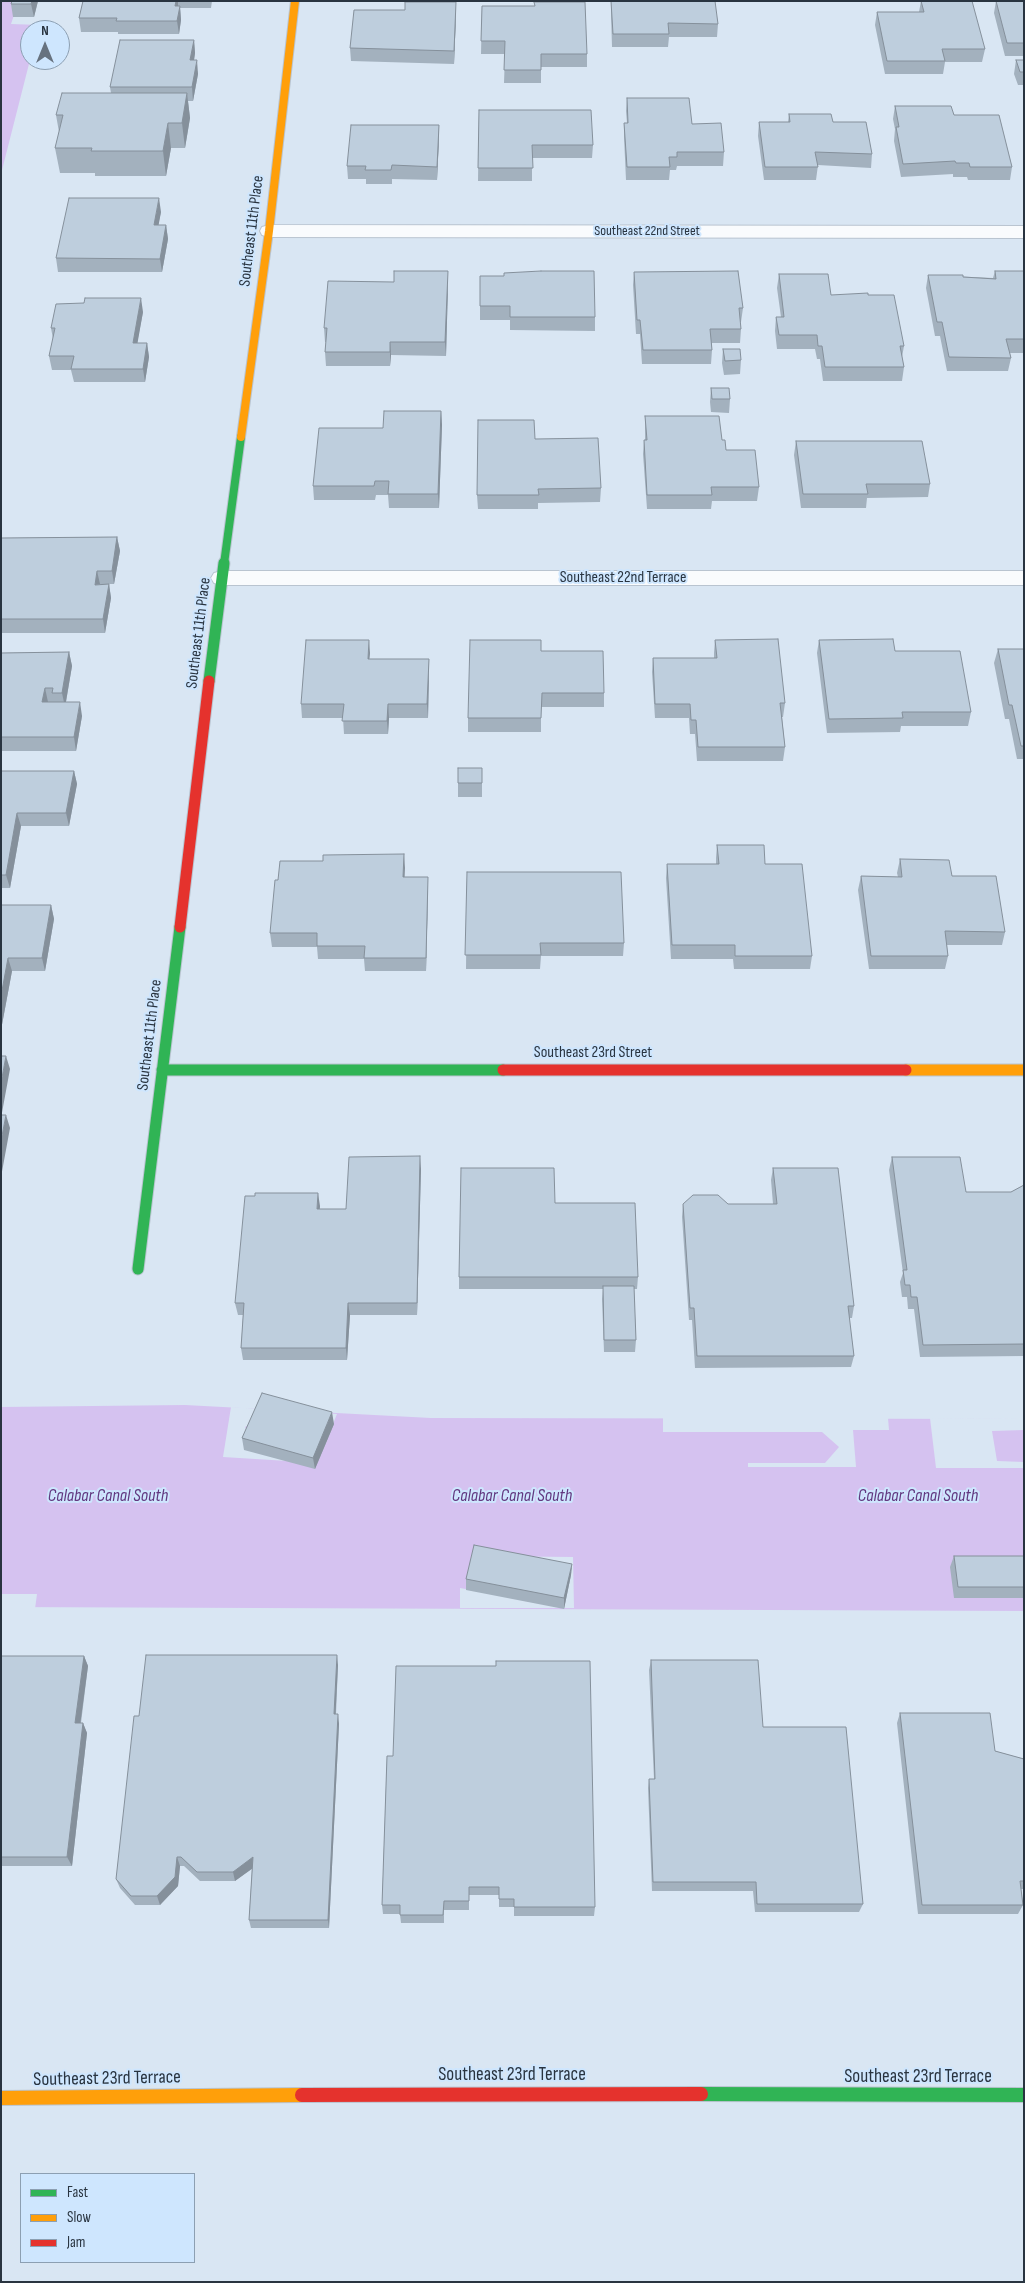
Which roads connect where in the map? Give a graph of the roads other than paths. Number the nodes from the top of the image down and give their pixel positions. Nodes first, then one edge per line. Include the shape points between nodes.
1 (295, 1) edge
2 (269, 231) junction
3 (1024, 232) edge
4 (222, 578) junction
5 (1024, 578) edge
6 (162, 1070) junction
7 (1024, 1070) edge
8 (138, 1269) dead end
9 (1024, 2095) edge
10 (1, 2098) edge

1 - 2 street, Southeast 11th Place
2 - 3 street, Southeast 22nd Street
2 - 4 street, Southeast 11th Place
4 - 5 street, Southeast 22nd Terrace
4 - 6 street, Southeast 11th Place
6 - 7 street, Southeast 23rd Street
6 - 8 street, Southeast 11th Place
9 - 10 street, Southeast 23rd Terrace via 459,2093

